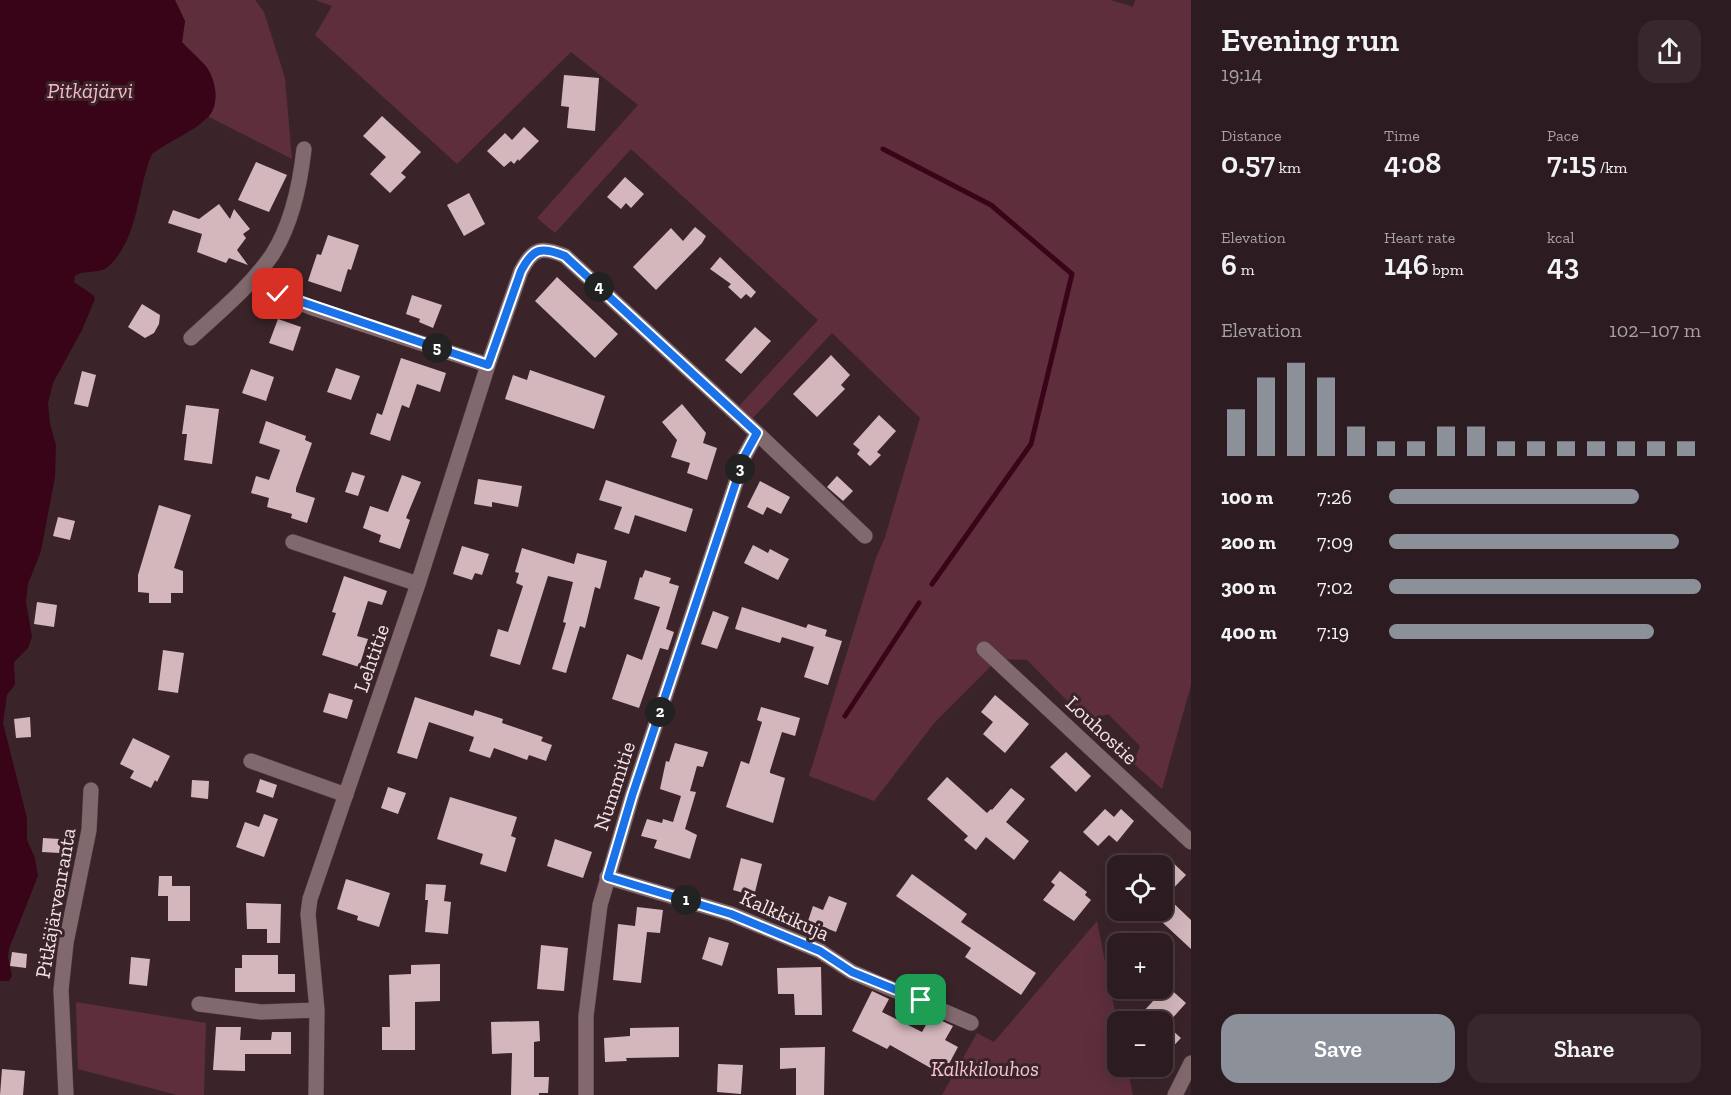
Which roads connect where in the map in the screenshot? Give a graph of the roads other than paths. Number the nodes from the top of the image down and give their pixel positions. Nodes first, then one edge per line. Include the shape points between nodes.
1 (304, 149) dead end
2 (254, 278) junction
3 (191, 338) dead end
4 (488, 365) junction
5 (757, 433) junction
6 (866, 536) dead end
7 (293, 542) dead end
8 (418, 585) junction
9 (984, 649) dead end
10 (250, 761) dead end
11 (91, 790) dead end
12 (346, 795) junction
13 (1191, 842) edge
14 (608, 877) junction
15 (199, 1004) dead end
16 (317, 1010) junction
17 (971, 1023) dead end
18 (1191, 1063) edge
19 (66, 1095) edge
20 (316, 1095) edge
21 (586, 1095) edge
22 (1175, 1095) edge

1 - 2 street via 301,177 288,220 273,254
2 - 3 street
2 - 4 street via 278,294 304,304
4 - 5 street, Lehtitie via 521,271 529,257 540,249 552,251 565,256
4 - 8 street, Lehtitie
5 - 6 street
5 - 14 street, Nummitie via 745,455
7 - 8 street
8 - 12 street, Lehtitie
9 - 13 street, Louhostie
10 - 12 street
11 - 19 street, Pitkäjärvenranta via 89,830 66,943 61,990
12 - 16 street, Lehtitie via 310,899
14 - 17 street, Kalkkikuja via 731,914 820,951 852,972
14 - 21 street, Nummitie via 600,905 589,986
15 - 16 street via 261,1012
16 - 20 street, Lehtitie
18 - 22 street

